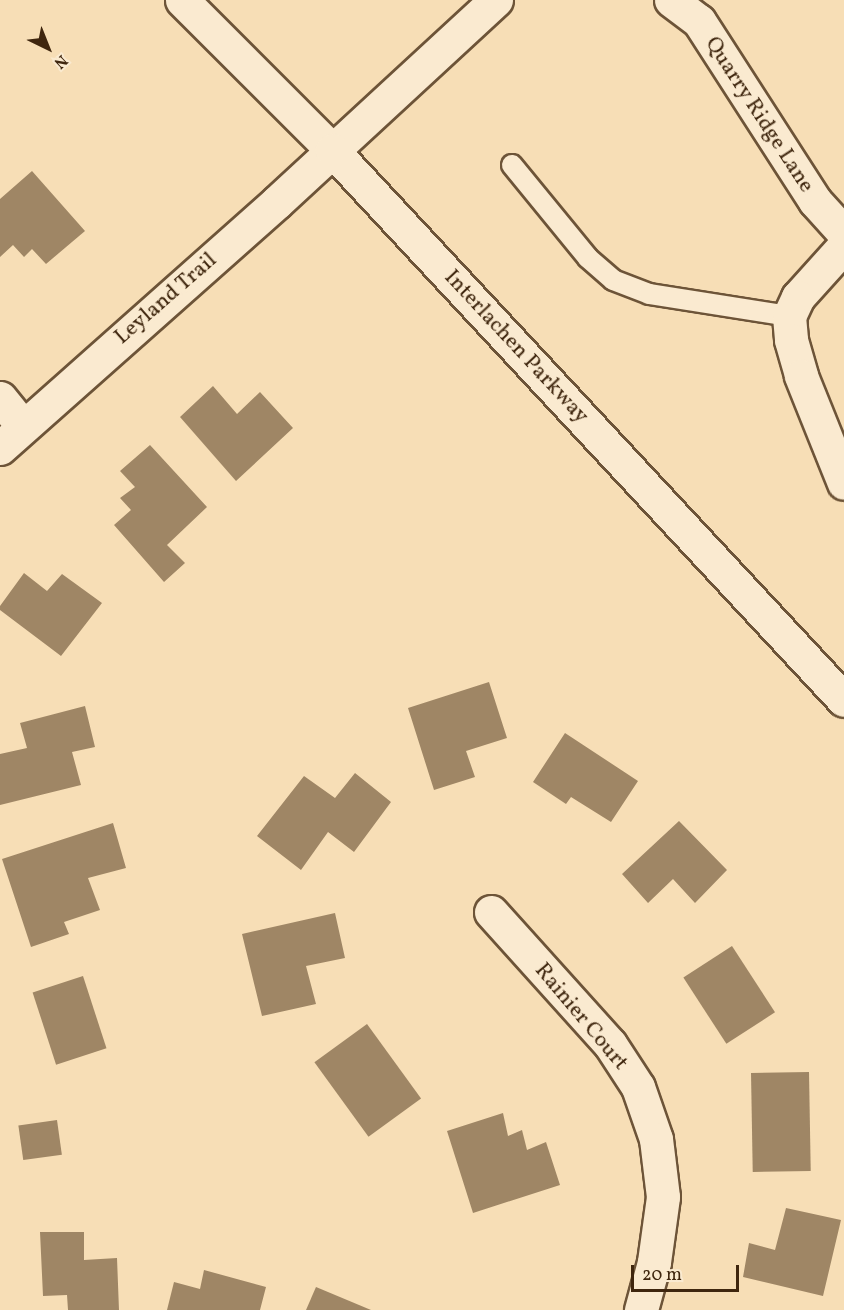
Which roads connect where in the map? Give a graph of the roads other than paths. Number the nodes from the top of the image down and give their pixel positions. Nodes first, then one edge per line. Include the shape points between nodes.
1 (182, 0) edge
2 (496, 0) edge
3 (671, 0) edge
4 (332, 150) junction
5 (512, 165) dead end
6 (844, 233) edge
7 (844, 246) edge
8 (789, 316) junction
9 (0, 398) edge
10 (23, 426) junction
11 (0, 448) edge
12 (844, 483) edge
13 (844, 700) edge
14 (491, 912) dead end
15 (641, 1310) edge

1 - 4 street, Interlachen Parkway
2 - 4 street
3 - 6 street, Quarry Ridge Lane via 699,21 815,201
4 - 10 street, Leyland Trail
4 - 13 street, Interlachen Parkway
5 - 8 lane via 588,258 613,279 649,294
7 - 8 street via 798,297
8 - 12 street via 801,376
9 - 10 street
10 - 11 street, Leyland Trail
14 - 15 street, Rainier Court via 610,1044 638,1087 656,1139 663,1197 654,1262

